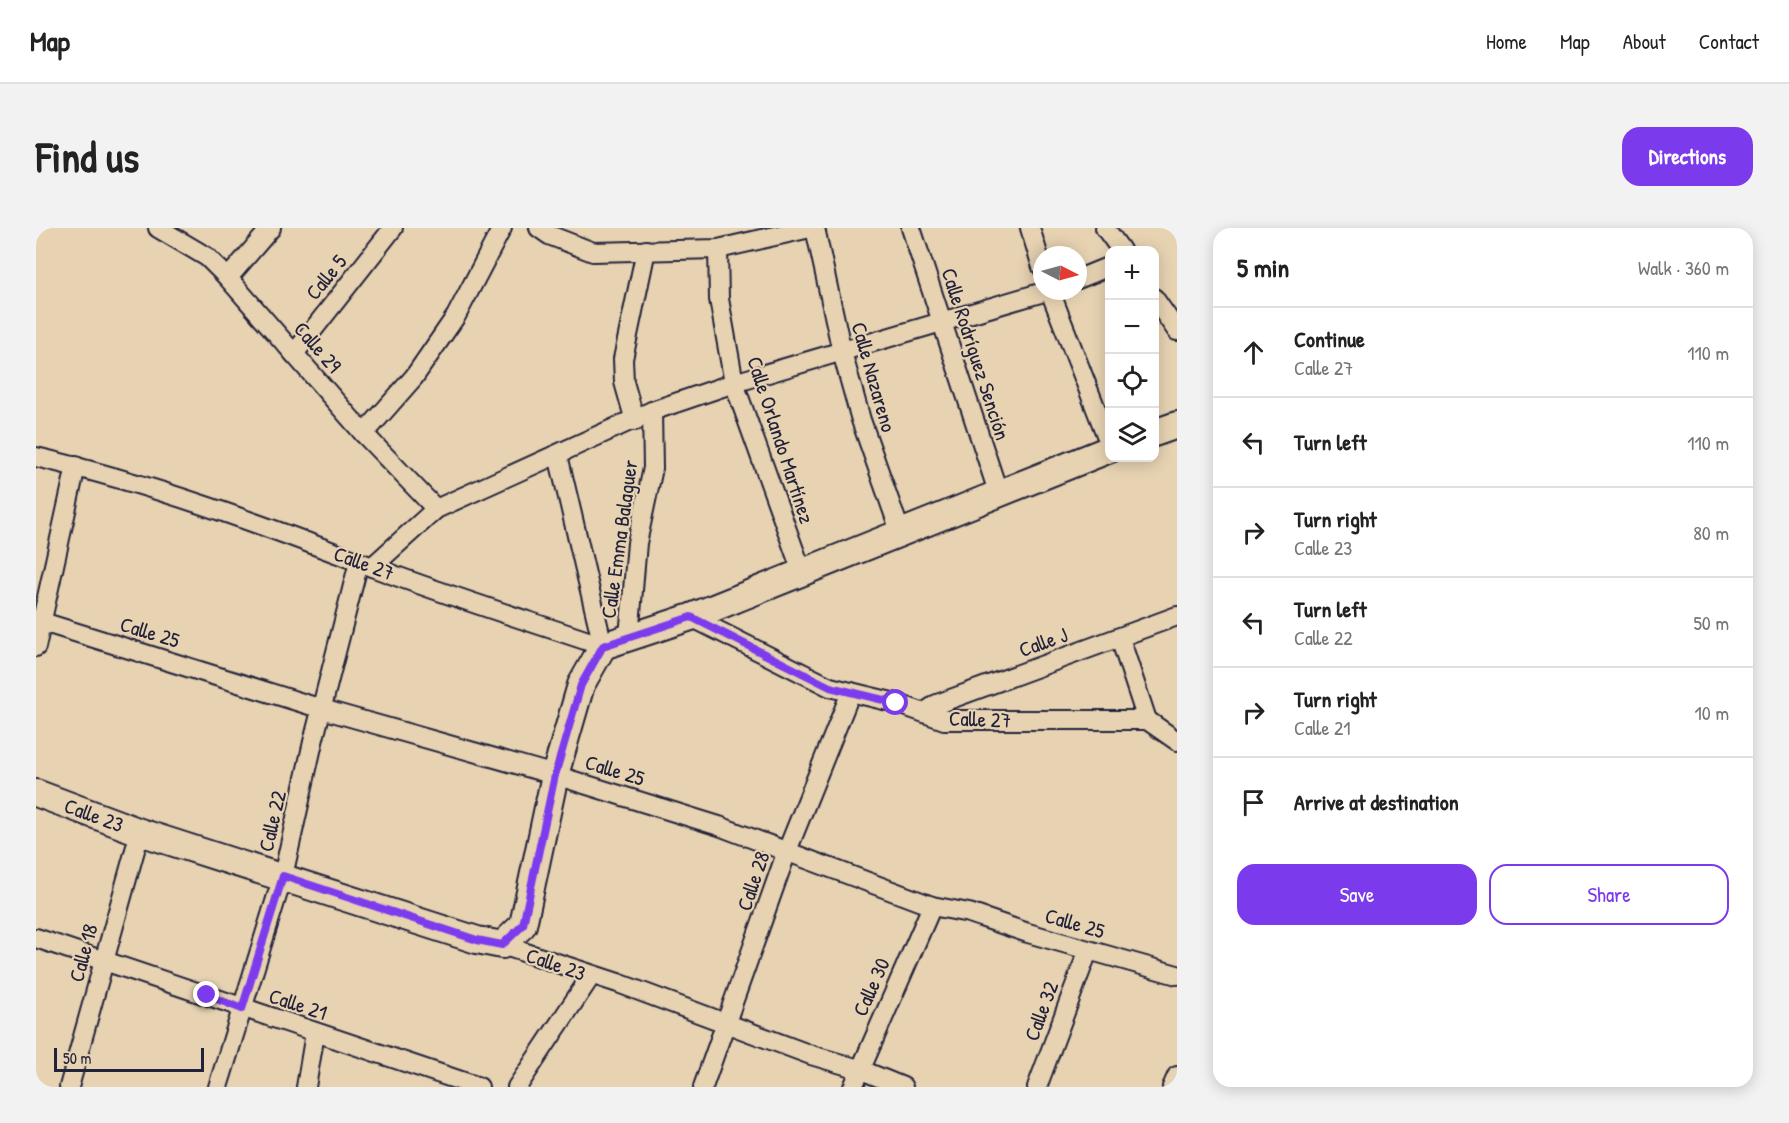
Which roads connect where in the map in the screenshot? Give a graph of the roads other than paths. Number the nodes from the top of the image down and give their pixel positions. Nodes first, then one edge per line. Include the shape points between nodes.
1 (158, 228) edge
2 (271, 228) edge
3 (393, 228) edge
4 (502, 228) edge
5 (810, 228) edge
6 (815, 228) edge
7 (911, 228) edge
8 (1030, 228) edge
9 (1105, 228) edge
10 (548, 230) edge
11 (1036, 246) edge
12 (1118, 246) edge
13 (718, 249) junction
14 (646, 250) junction
15 (1105, 268) edge
16 (1087, 275) edge
17 (228, 278) junction
18 (1033, 295) edge
19 (1052, 300) edge
20 (1156, 300) edge
21 (942, 321) junction
22 (1177, 331) edge
23 (842, 352) junction
24 (294, 354) junction
25 (734, 383) junction
26 (652, 411) junction
27 (635, 421) junction
28 (1177, 425) edge
29 (1159, 432) edge
30 (364, 434) junction
31 (1105, 434) edge
32 (1105, 449) edge
33 (558, 455) junction
34 (36, 457) edge
35 (75, 466) junction
36 (999, 495) junction
37 (436, 509) junction
38 (901, 534) junction
39 (366, 564) junction
40 (802, 572) junction
41 (1177, 616) edge
42 (691, 617) junction
43 (40, 621) edge
44 (629, 637) junction
45 (1120, 638) junction
46 (603, 646) junction
47 (36, 647) edge
48 (851, 692) junction
49 (322, 710) junction
50 (925, 712) junction
51 (1147, 720) junction
52 (1177, 741) edge
53 (555, 775) junction
54 (36, 794) edge
55 (140, 831) junction
56 (787, 851) junction
57 (283, 876) junction
58 (932, 906) junction
59 (36, 938) edge
60 (502, 945) junction
61 (1088, 951) junction
62 (104, 961) junction
63 (1177, 975) edge
64 (591, 976) junction
65 (242, 1009) junction
66 (726, 1024) junction
67 (315, 1033) junction
68 (859, 1069) junction
69 (1177, 1076) edge
70 (69, 1087) edge
71 (218, 1087) edge
72 (306, 1087) edge
73 (479, 1087) edge
74 (517, 1087) edge
75 (703, 1087) edge
76 (853, 1087) edge
77 (903, 1087) edge
78 (1037, 1087) edge
79 (1172, 1087) edge

1 - 17 street, Calle 29 via 207,257
2 - 17 street
3 - 24 street, Calle 5
4 - 30 street via 456,316 414,377
5 - 13 street
6 - 23 street, Calle Nazareno
7 - 21 street, Calle Rodríguez Sención
8 - 11 street
9 - 12 street
10 - 14 street via 593,252
13 - 14 street
13 - 25 street, Calle Orlando Martínez via 719,299
14 - 27 street via 623,359 624,382
15 - 16 street
17 - 24 street, Calle 29
18 - 21 street
19 - 31 street
20 - 22 street
21 - 23 street
21 - 36 street, Calle Rodríguez Sención
23 - 25 street
23 - 38 street, Calle Nazareno
24 - 30 street, Calle 29
25 - 26 street
25 - 40 street, Calle Orlando Martínez
26 - 27 street
26 - 44 street, Calle Emma Balaguer via 653,468 638,543
27 - 33 street
28 - 29 street
30 - 37 street, Calle 29
32 - 36 street
33 - 37 street
33 - 46 street
34 - 35 street, Calle 27
35 - 39 street, Calle 27 via 162,490
35 - 43 street
36 - 38 street
37 - 39 street
38 - 40 street
39 - 46 street, Calle 27
39 - 49 street, Calle 22
40 - 42 street
41 - 45 street, Calle J
42 - 44 street
42 - 48 street, Calle 27 via 830,687
43 - 47 street
43 - 49 street, Calle 25
44 - 46 street
45 - 50 street, Calle J via 937,704
45 - 51 street
46 - 53 street via 581,685
48 - 50 street, Calle 27
48 - 56 street, Calle 28
49 - 53 street, Calle 25
49 - 57 street, Calle 22
50 - 51 street, Calle 27 via 944,720
51 - 52 street
53 - 56 street, Calle 25
53 - 60 street via 523,925
54 - 55 street, Calle 23
55 - 57 street, Calle 23
55 - 62 street, Calle 18
56 - 58 street, Calle 25
56 - 66 street, Calle 28
57 - 60 street, Calle 23
57 - 65 street, Calle 22
58 - 61 street, Calle 25 via 969,913
58 - 68 street, Calle 30
59 - 62 street, Calle 21
60 - 64 street, Calle 23
61 - 63 street, Calle 25
61 - 78 street, Calle 32
62 - 65 street, Calle 21
62 - 70 street, Calle 18
64 - 66 street, Calle 23
64 - 74 street
65 - 67 street, Calle 21
65 - 71 street, Calle 22
66 - 68 street, Calle 23
66 - 75 street, Calle 28
67 - 72 street
67 - 73 street, Calle 21
68 - 76 street, Calle 30
68 - 77 street, Calle 23
69 - 79 street

